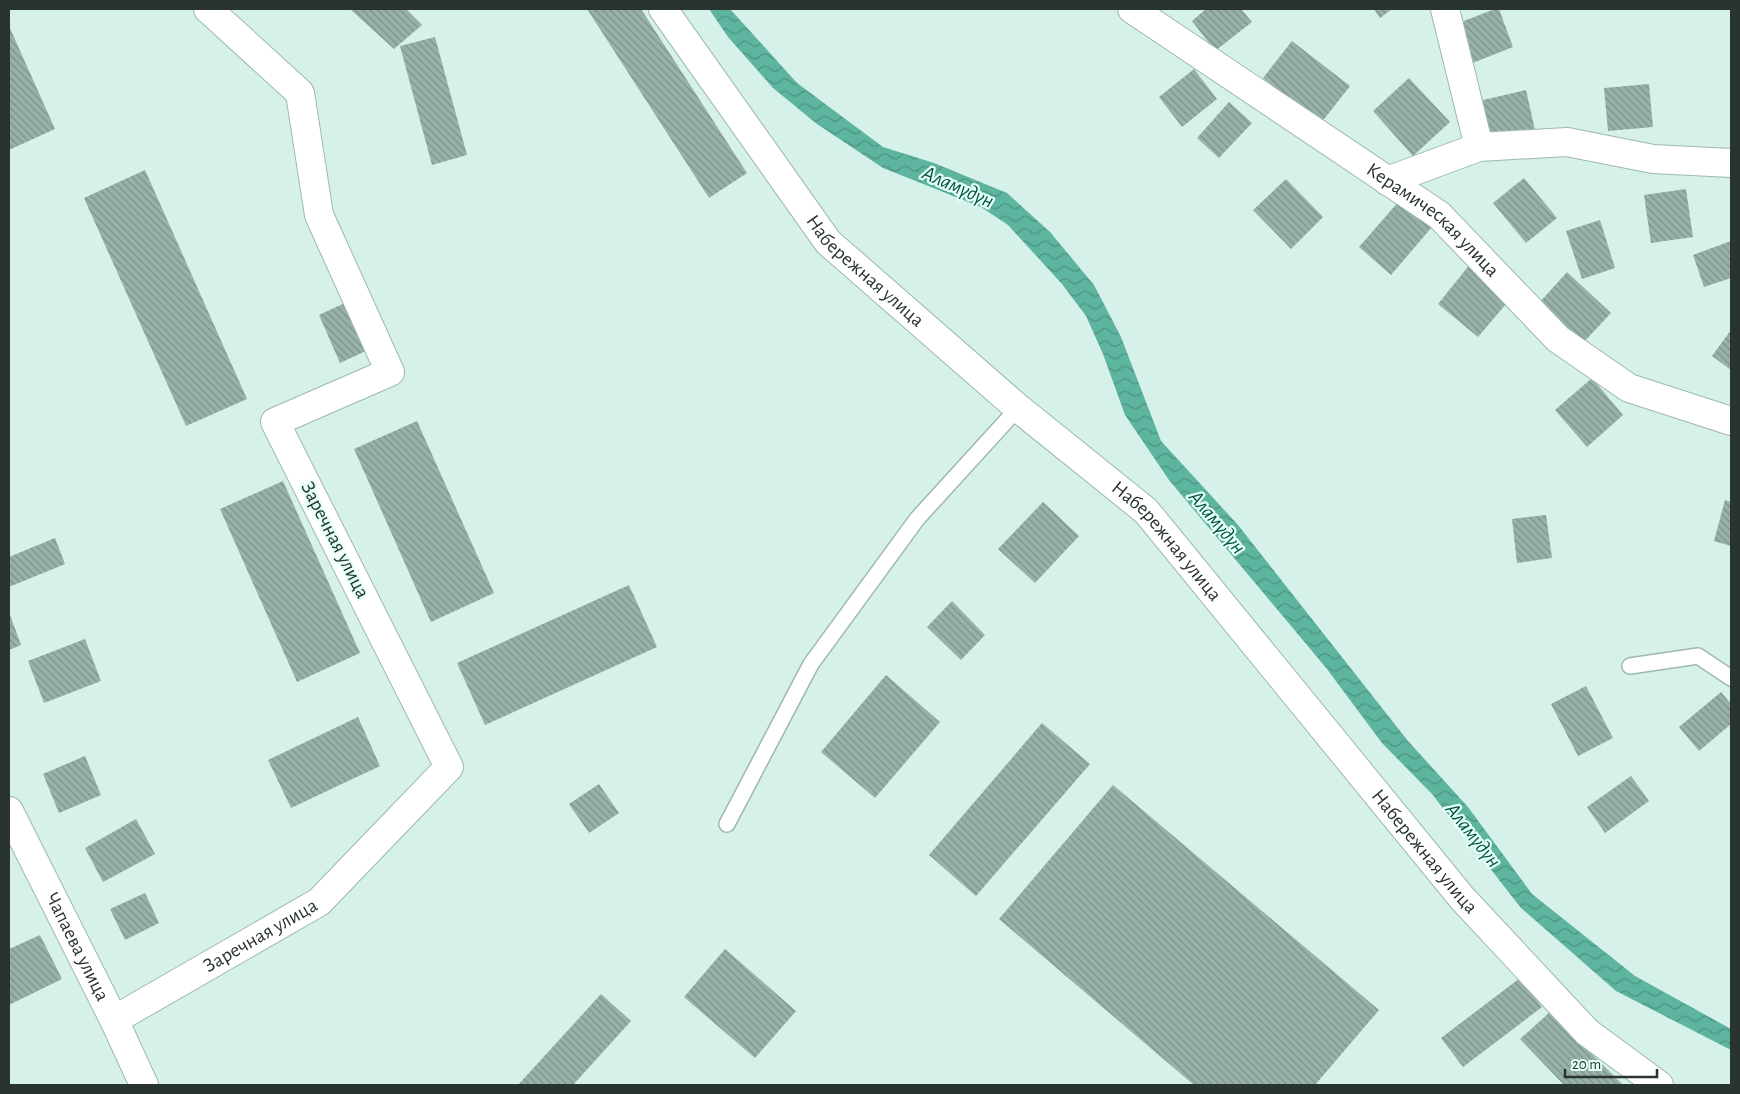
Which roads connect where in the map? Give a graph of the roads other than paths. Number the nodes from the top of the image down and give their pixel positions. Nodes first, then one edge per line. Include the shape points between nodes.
1 (208, 9) edge
2 (663, 9) edge
3 (1132, 9) edge
4 (1445, 9) edge
5 (1479, 147) junction
6 (1731, 163) edge
7 (1387, 181) junction
8 (1018, 408) junction
9 (1731, 421) edge
10 (1630, 666) dead end
11 (1731, 678) edge
12 (9, 812) edge
13 (727, 824) dead end
14 (114, 1020) junction
15 (144, 1085) edge
16 (1659, 1085) edge

1 - 14 street, Заречная улица via 300,93 319,215 390,372 275,422 449,767 319,902
2 - 8 street, Набережная улица via 828,242
3 - 7 street, Керамическая улица
4 - 5 street
5 - 6 street via 1567,142 1653,159
5 - 7 street
7 - 9 street, Керамическая улица via 1440,215 1558,339 1629,388
8 - 13 lane via 917,518 811,664
8 - 16 street, Набережная улица via 1146,511 1462,898 1587,1032
10 - 11 lane via 1698,656
12 - 14 street, Чапаева улица
14 - 15 street, Чапаева улица

